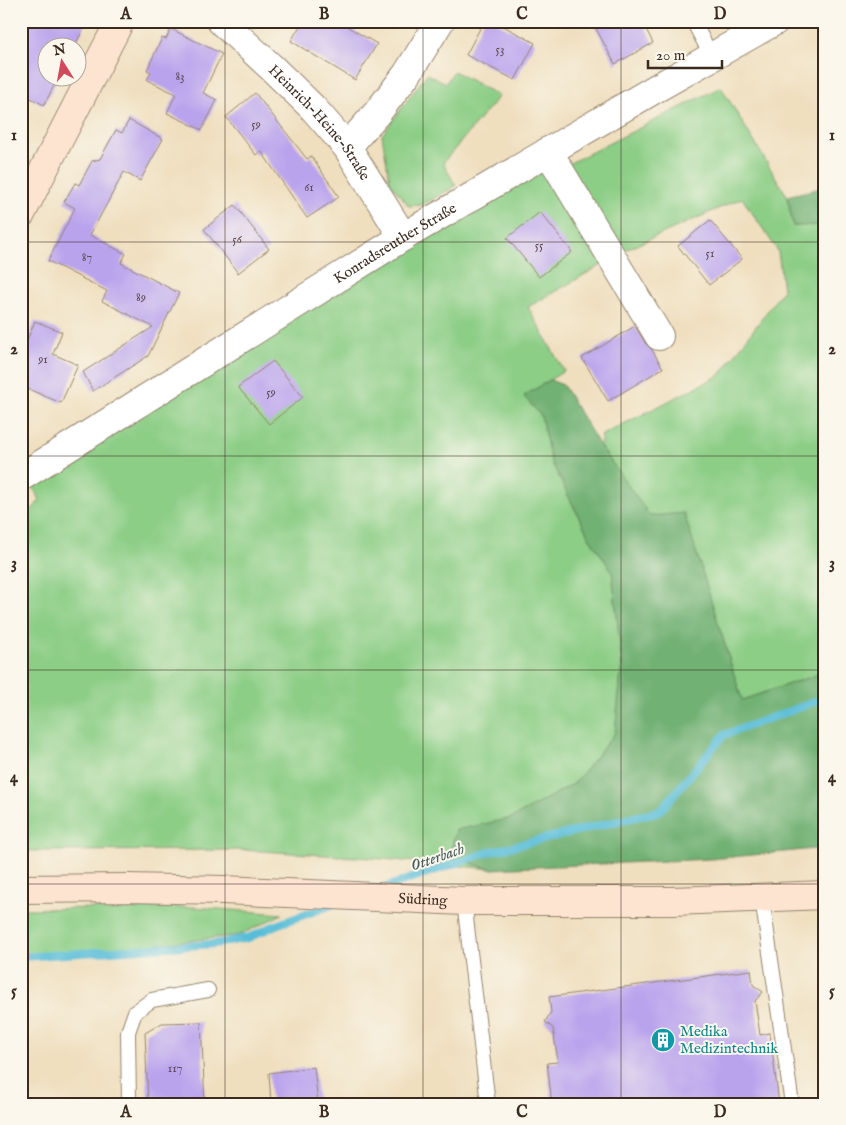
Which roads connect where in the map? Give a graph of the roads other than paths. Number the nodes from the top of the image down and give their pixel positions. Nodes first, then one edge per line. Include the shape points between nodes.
1 (120, 21) edge
2 (221, 21) edge
3 (440, 21) edge
4 (693, 21) edge
5 (775, 21) edge
6 (712, 57) junction
7 (347, 147) junction
8 (548, 151) junction
9 (21, 214) edge
10 (403, 237) junction
11 (659, 336) dead end
12 (21, 477) edge
13 (21, 889) edge
14 (825, 895) edge
15 (762, 898) junction
16 (464, 901) junction
17 (208, 990) dead end
18 (128, 1104) edge
19 (488, 1104) edge
20 (792, 1104) edge

1 - 9 street
2 - 7 street, Heinrich-Heine-Straße via 313,108
3 - 7 street via 407,74
4 - 6 lane
5 - 6 street, Konradsreuther Straße
6 - 8 street, Konradsreuther Straße
7 - 10 street, Heinrich-Heine-Straße
8 - 10 street, Konradsreuther Straße
8 - 11 street
10 - 12 street, Konradsreuther Straße
13 - 16 street, Südring via 223,890
14 - 15 street, Südring
15 - 16 street, Südring
15 - 20 lane
16 - 19 lane
17 - 18 lane via 152,1000 135,1012 128,1032

